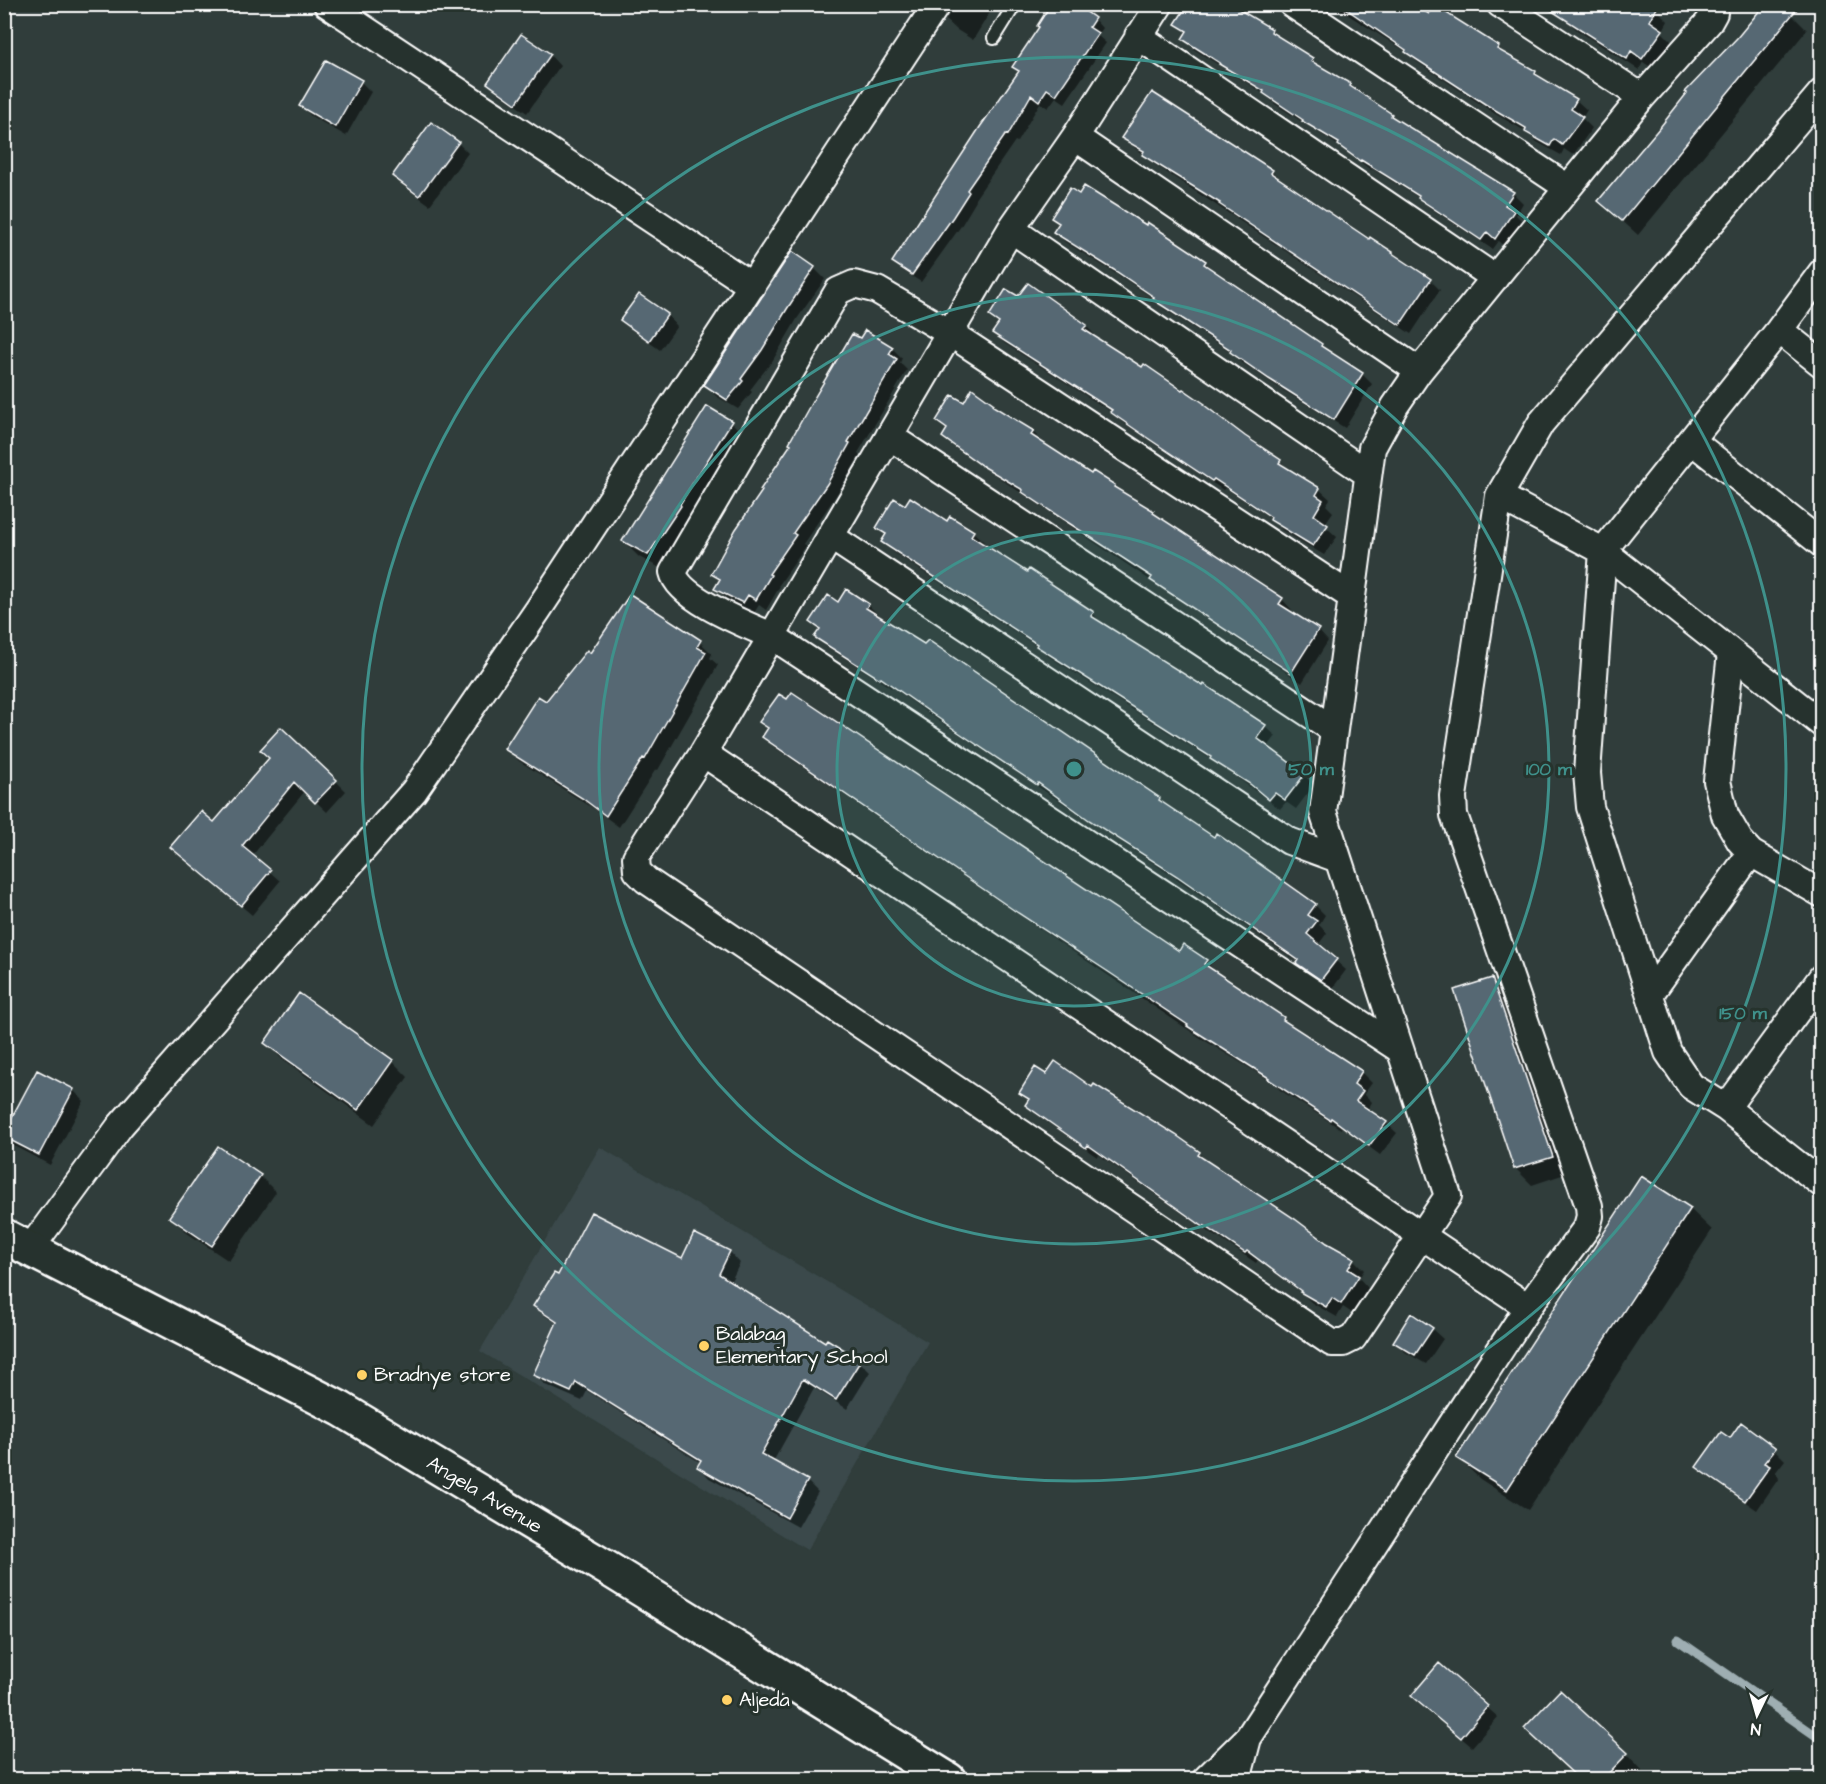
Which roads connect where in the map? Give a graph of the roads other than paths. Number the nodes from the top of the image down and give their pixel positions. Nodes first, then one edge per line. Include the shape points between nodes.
1 (327, 4) edge
2 (937, 4) edge
3 (1015, 4) edge
4 (1292, 4) edge
5 (1500, 4) edge
6 (1714, 4) edge
7 (1154, 7) edge
8 (1138, 36) junction
9 (994, 38) dead end
10 (1821, 92) edge
11 (1642, 97) junction
12 (1075, 136) junction
13 (1568, 188) junction
14 (1011, 230) junction
15 (1821, 272) edge
16 (1494, 278) junction
17 (752, 286) junction
18 (1779, 330) junction
19 (950, 333) junction
20 (1821, 364) edge
21 (1419, 371) junction
22 (889, 436) junction
23 (1692, 441) junction
24 (1368, 474) junction
25 (1499, 496) junction
26 (830, 536) junction
27 (1821, 544) edge
28 (1604, 551) junction
29 (1352, 597) junction
30 (772, 636) junction
31 (1731, 653) junction
32 (1821, 724) edge
33 (1334, 730) junction
34 (703, 753) junction
35 (1751, 853) junction
36 (1338, 860) junction
37 (1821, 894) edge
38 (1821, 977) edge
39 (1650, 994) junction
40 (1399, 1049) junction
41 (1726, 1108) junction
42 (1821, 1183) edge
43 (1421, 1234) junction
44 (17, 1243) edge
45 (1528, 1306) junction
46 (1248, 1738) junction
47 (949, 1779) edge
48 (1205, 1779) edge
49 (1238, 1779) edge

1 - 17 street
2 - 17 street
3 - 9 lane
4 - 13 street
5 - 11 street
6 - 11 street via 1709,22
7 - 8 street
8 - 12 street
8 - 16 street
10 - 25 street via 1541,423
11 - 13 street
12 - 14 street
12 - 21 street
13 - 16 street
14 - 19 street
14 - 24 street
15 - 18 street
16 - 21 street
17 - 44 street via 414,791
18 - 20 street
18 - 23 street
19 - 22 street
19 - 29 street
19 - 30 street via 877,291 854,284 838,291 678,562 673,572 681,586 717,612
21 - 24 street via 1372,448
22 - 26 street
22 - 33 street
23 - 27 street
23 - 28 street
24 - 29 street
25 - 28 street
25 - 45 street via 1453,796 1454,815 1590,1216 1587,1227
26 - 30 street
26 - 36 street via 1289,841
28 - 31 street
28 - 39 street via 1587,773 1590,807
29 - 33 street
30 - 34 street
30 - 40 street
31 - 32 street
31 - 35 street via 1717,781 1725,815
33 - 36 street via 1323,812
34 - 43 street
34 - 43 street via 636,857 637,871 646,880 1332,1343 1353,1338
35 - 37 street
35 - 39 street
36 - 40 street
38 - 41 street
39 - 41 street via 1668,1052 1691,1086
40 - 43 street via 1448,1196
41 - 42 street
43 - 45 street
44 - 47 main road, Angela Avenue via 341,1409
45 - 46 street
46 - 48 street
46 - 49 street

